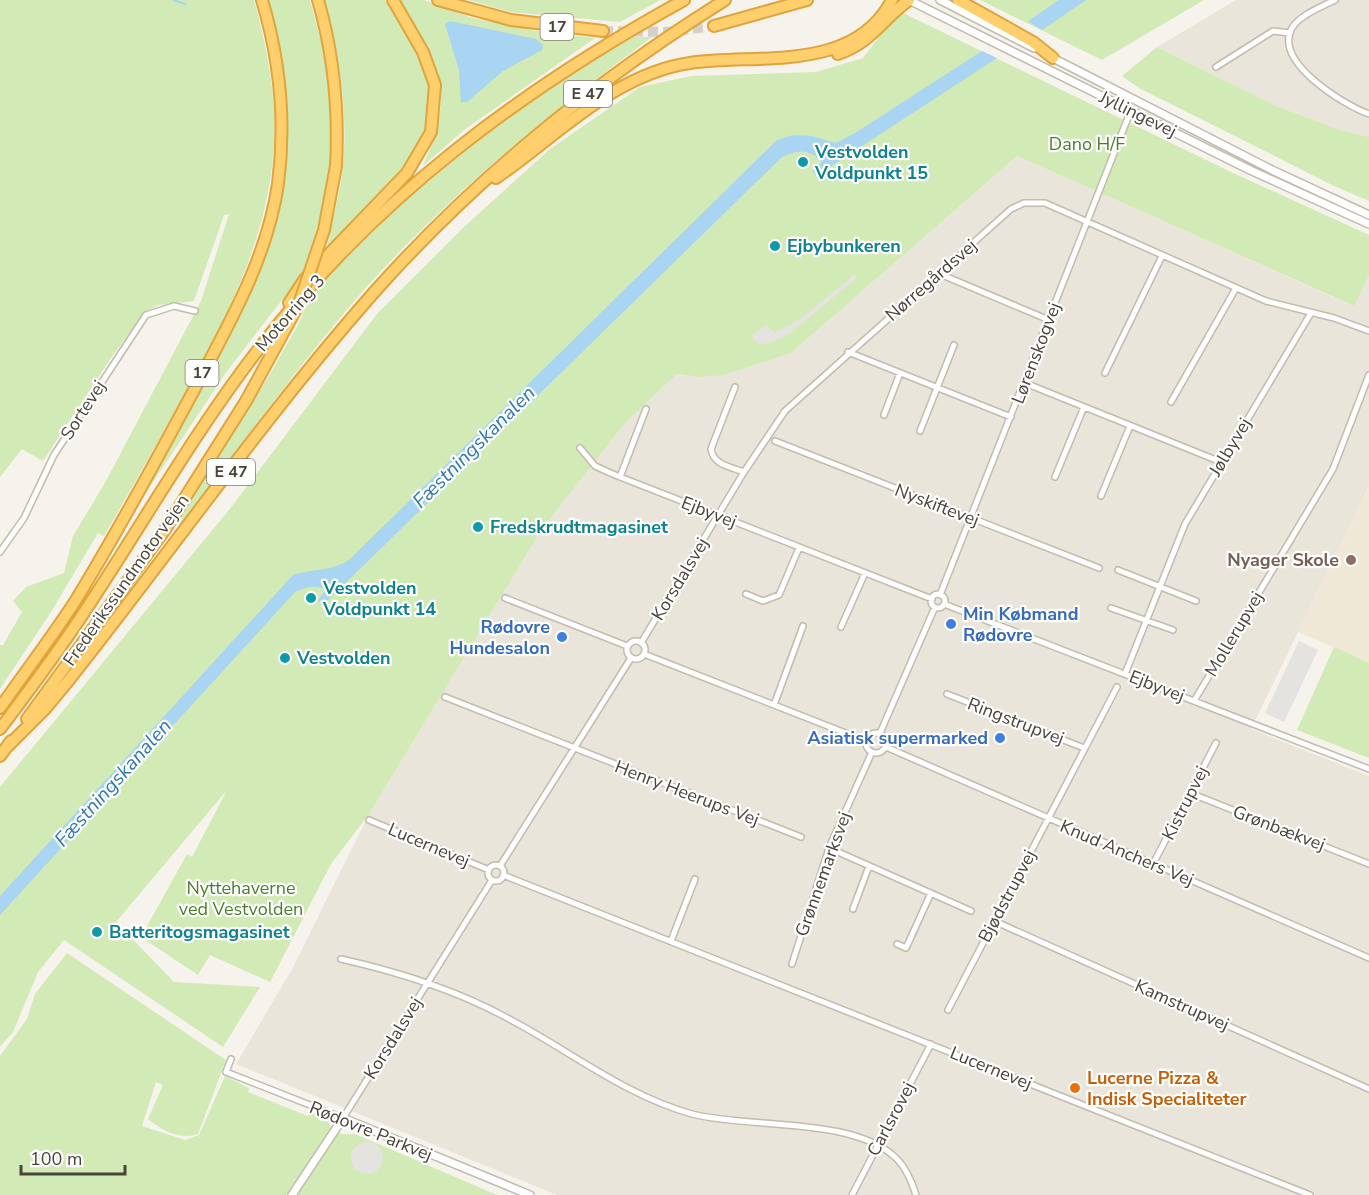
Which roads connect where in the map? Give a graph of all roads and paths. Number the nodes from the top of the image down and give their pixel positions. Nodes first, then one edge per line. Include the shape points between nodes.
1 (262, 0) edge
2 (318, 0) edge
3 (393, 0) edge
4 (438, 0) edge
5 (684, 0) edge
6 (725, 0) edge
7 (807, 0) edge
8 (892, 0) edge
9 (909, 0) edge
10 (940, 0) edge
11 (958, 0) edge
12 (1335, 0) edge
13 (714, 26) tunnel mouth
14 (603, 31) tunnel mouth
15 (1290, 33) junction
16 (1053, 58) junction
17 (794, 59) junction
18 (1216, 67) dead end
19 (1131, 110) junction
20 (1369, 114) edge
21 (462, 202) junction
22 (1369, 214) edge
23 (1086, 222) junction
24 (1369, 224) edge
25 (1162, 255) junction
26 (941, 272) junction
27 (1236, 288) junction
28 (195, 311) dead end
29 (1311, 313) junction
30 (1049, 320) junction
31 (1369, 331) edge
32 (261, 345) junction
33 (954, 345) dead end
34 (848, 352) junction
35 (900, 373) junction
36 (1105, 373) dead end
37 (1369, 375) edge
38 (1025, 383) junction
39 (735, 387) dead end
40 (938, 388) junction
41 (1171, 402) dead end
42 (1084, 407) junction
43 (646, 409) dead end
44 (884, 415) dead end
45 (1011, 417) junction
46 (1130, 426) junction
47 (921, 431) dead end
48 (775, 441) dead end
49 (580, 448) dead end
50 (1221, 462) junction
51 (744, 472) junction
52 (620, 477) junction
53 (1055, 477) dead end
54 (1101, 496) dead end
55 (719, 515) junction
56 (971, 518) junction
57 (800, 548) junction
58 (0, 552) edge
59 (1099, 568) dead end
60 (1118, 570) dead end
61 (865, 573) junction
62 (1159, 586) junction
63 (746, 594) dead end
64 (940, 595) junction
65 (505, 598) dead end
66 (932, 598) junction
67 (1196, 601) dead end
68 (944, 604) junction
69 (935, 607) junction
70 (1111, 608) dead end
71 (1146, 620) junction
72 (803, 626) dead end
73 (841, 627) dead end
74 (1173, 630) dead end
75 (641, 643) junction
76 (627, 646) junction
77 (644, 654) junction
78 (631, 658) junction
79 (1125, 674) junction
80 (1117, 687) dead end
81 (947, 694) dead end
82 (445, 697) dead end
83 (1194, 701) junction
84 (774, 705) junction
85 (0, 708) edge
86 (0, 729) edge
87 (880, 733) junction
88 (866, 741) junction
89 (1216, 743) dead end
90 (886, 747) junction
91 (573, 748) junction
92 (1084, 748) junction
93 (4, 751) edge
94 (872, 752) junction
95 (1369, 769) edge
96 (1190, 793) junction
97 (1048, 819) junction
98 (369, 820) dead end
99 (801, 837) dead end
100 (829, 848) junction
101 (1153, 864) junction
102 (1369, 864) edge
103 (500, 866) junction
104 (869, 866) junction
105 (489, 870) junction
106 (504, 875) junction
107 (695, 879) dead end
108 (492, 880) junction
109 (931, 894) junction
110 (853, 909) dead end
111 (971, 911) dead end
112 (994, 921) junction
113 (671, 941) junction
114 (897, 944) dead end
115 (1369, 958) edge
116 (341, 959) dead end
117 (792, 964) dead end
118 (427, 984) junction
119 (948, 1011) dead end
120 (931, 1044) junction
121 (231, 1059) dead end
122 (1369, 1089) edge
123 (343, 1118) junction
124 (877, 1146) junction
125 (292, 1195) edge
126 (530, 1195) edge
127 (852, 1195) edge
128 (916, 1195) edge
129 (1310, 1195) edge

1 - 85 highway, Frederikssundmotorvejen / 17 via 278,70 282,147 275,196 249,283 133,505 74,602
2 - 93 highway, Frederikssundmotorvejen, bridge via 331,52 337,100 336,166 324,230 299,304 246,401 164,531
3 - 32 highway via 423,52 435,85 431,132 407,173 304,279
4 - 14 highway, 17 via 511,20
5 - 32 highway, Motorring 3 / E 47 via 561,71 420,178 353,242
6 - 21 highway, E 47 via 664,38 582,98
7 - 13 highway
8 - 17 highway via 875,23 854,38
9 - 17 highway via 862,43 826,57 804,62
9 - 19 street, Jyllingevej
10 - 16 street, Jyllingevej
11 - 16 highway via 1034,42
12 - 15 street via 1303,18
15 - 18 street via 1273,32
15 - 20 street via 1289,46 1309,75 1326,92
16 - 22 street, Jyllingevej
17 - 21 highway via 689,63 653,72 581,115
19 - 23 street, Lørenskogvej
19 - 24 street, Jyllingevej
21 - 93 highway, E 47 via 325,350 69,680
23 - 25 street, Nørregårdsvej
23 - 26 street, Nørregårdsvej via 1046,203 1023,203 1011,209
23 - 30 street, Lørenskogvej
25 - 27 street, Nørregårdsvej
25 - 36 street
26 - 30 street
26 - 34 street, Nørregårdsvej
27 - 29 street, Nørregårdsvej
27 - 41 street
28 - 58 street, Sortevej via 174,306 146,315 54,455 24,518
29 - 31 street, Nørregårdsvej
29 - 50 street, Jølbyvej
30 - 38 street, Lørenskogvej
32 - 86 highway, Motorring 3 / E 47 via 188,447 50,663
33 - 40 street
34 - 35 street
34 - 51 street, Nørregårdsvej via 785,411
35 - 40 street
35 - 44 street
37 - 83 street, Mollerupvej via 1333,470
38 - 42 street
38 - 45 street, Lørenskogvej
39 - 51 street via 711,449 718,462
40 - 45 street
40 - 47 street
42 - 46 street
42 - 53 street
43 - 52 street
45 - 56 street, Lørenskogvej
46 - 50 street
46 - 54 street
48 - 56 street, Nyskiftevej
49 - 52 street, Ejbyvej via 595,466
50 - 62 street, Jølbyvej via 1185,524
51 - 55 street, Nørregårdsvej
52 - 55 street, Ejbyvej
55 - 57 street, Ejbyvej
55 - 75 street, Korsdalsvej
56 - 59 street, Nyskiftevej
56 - 64 street, Lørenskogvej
57 - 61 street, Ejbyvej
57 - 63 street via 779,595 764,601
60 - 62 street
61 - 66 street, Ejbyvej
61 - 73 street
62 - 67 street
62 - 71 street, Jølbyvej
64 - 66 street
64 - 68 street
65 - 76 street
66 - 69 street
68 - 69 street
68 - 79 street, Ejbyvej
69 - 87 street
70 - 71 street
71 - 74 street
71 - 79 street, Jølbyvej
72 - 84 street
75 - 76 street via 635,641
75 - 77 street
76 - 78 street
77 - 78 street via 638,659
77 - 84 street
78 - 91 street
79 - 83 street, Ejbyvej
80 - 92 street, Bjødstrupvej
81 - 92 street, Ringstrupvej
82 - 91 street, Henry Heerups Vej
83 - 95 street, Ejbyvej
84 - 88 street
87 - 88 street via 870,734
87 - 90 street via 886,739
88 - 94 street
89 - 96 street, Kistrupvej
90 - 94 street
90 - 97 street, Knud Anchers Vej
91 - 99 street, Henry Heerups Vej
91 - 103 street
92 - 97 street, Bjødstrupvej
94 - 100 street, Grønnemarksvej
96 - 101 street, Kistrupvej
96 - 102 street, Grønbækvej
97 - 101 street, Knud Anchers Vej
97 - 112 street, Bjødstrupvej
98 - 105 street, Lucernevej
100 - 104 street
100 - 117 street, Grønnemarksvej
101 - 115 street, Knud Anchers Vej
103 - 105 street
103 - 106 street
104 - 109 street
104 - 110 street
105 - 108 street
106 - 108 street via 500,880
106 - 113 street, Lucernevej
107 - 113 street
108 - 118 street, Korsdalsvej
109 - 111 street
109 - 114 street via 906,948
112 - 119 street, Bjødstrupvej
112 - 122 street, Kamstrupvej
113 - 120 street, Lucernevej
116 - 118 street
118 - 123 street, Korsdalsvej
118 - 124 street via 511,1019 633,1090 675,1109 720,1121 814,1127
120 - 124 street, Carlsrovej
120 - 129 street, Lucernevej
121 - 123 street, Rødovre Parkvej via 226,1072
123 - 125 street, Korsdalsvej
123 - 126 street, Rødovre Parkvej
124 - 127 street, Carlsrovej
124 - 128 street via 907,1171

